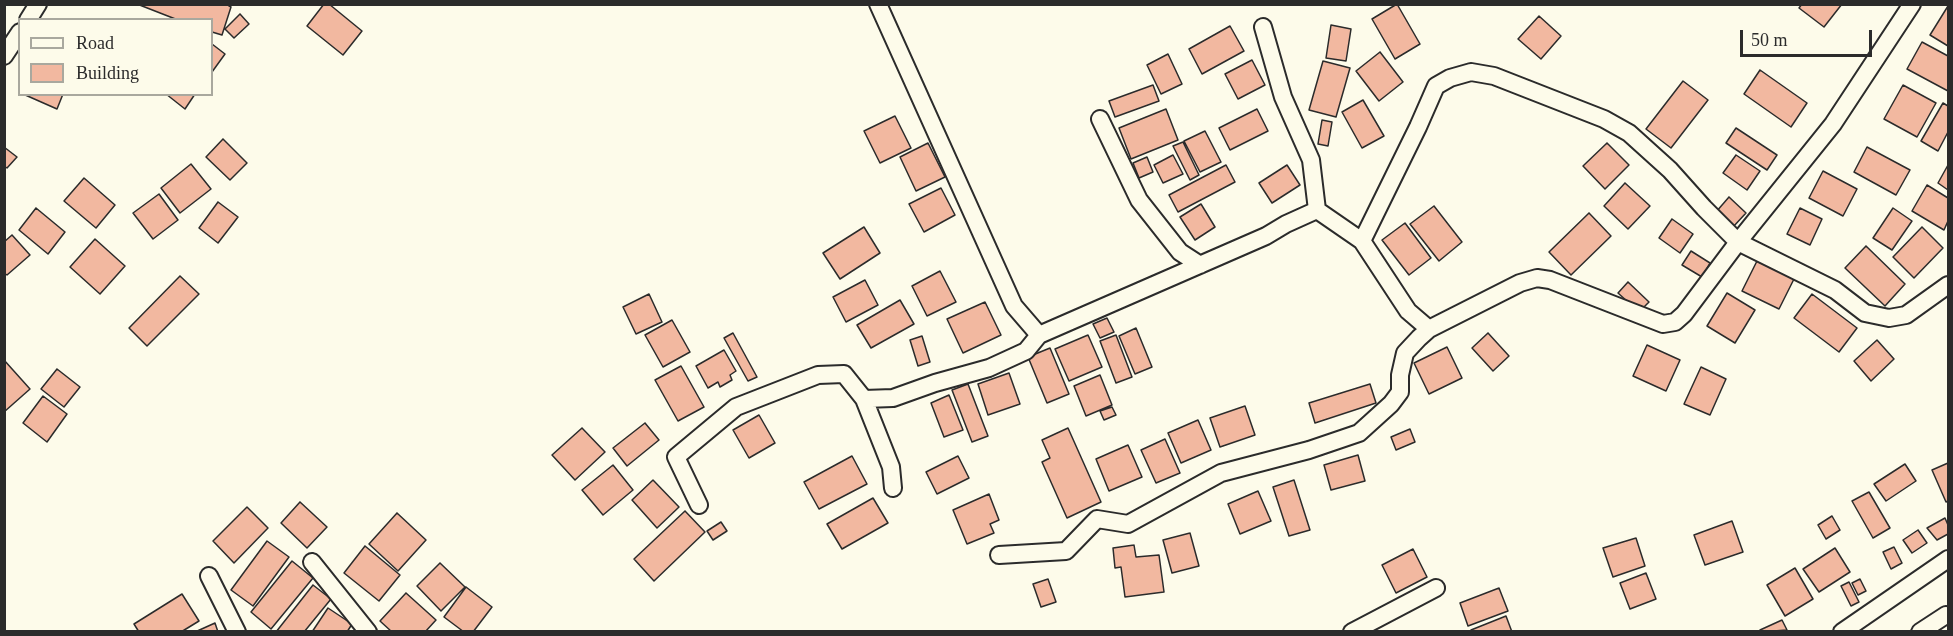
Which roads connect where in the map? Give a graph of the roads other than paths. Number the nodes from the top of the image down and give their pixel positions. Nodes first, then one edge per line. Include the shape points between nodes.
1 (38, 4) edge
2 (878, 4) edge
3 (1912, 4) edge
4 (29, 18) edge
5 (1263, 27) dead end
6 (18, 35) edge
7 (4, 56) edge
8 (1100, 119) dead end
9 (1317, 210) junction
10 (1362, 241) junction
11 (1738, 242) junction
12 (1180, 252) junction
13 (1200, 265) junction
14 (1177, 275) junction
15 (1948, 285) edge
16 (1429, 329) junction
17 (1039, 335) junction
18 (864, 399) junction
19 (893, 488) dead end
20 (699, 505) dead end
21 (999, 555) dead end
22 (1948, 559) edge
23 (312, 562) dead end
24 (209, 576) dead end
25 (1437, 588) dead end
26 (1948, 616) edge
27 (237, 632) edge
28 (368, 632) edge
29 (1352, 632) edge
30 (1842, 632) edge
31 (1920, 632) edge

1 - 4 street
2 - 17 street via 1014,306
3 - 11 street via 1833,124
5 - 9 street via 1283,97 1311,160
6 - 7 street
8 - 12 street via 1139,200
9 - 10 street
9 - 13 street
10 - 11 street via 1436,86 1471,72 1494,76 1604,119 1629,133
10 - 16 street via 1408,311
11 - 15 street via 1834,290 1865,313 1889,318 1906,315
11 - 16 street via 1675,322 1663,324 1537,278
12 - 13 street
12 - 14 street
13 - 14 street
14 - 17 street
16 - 21 street via 1405,353 1400,392 1359,433 1221,473 1128,524 1097,519 1066,551
17 - 18 street via 1026,351 989,368 893,398
18 - 19 street via 891,466
18 - 20 street via 844,374 818,375 736,407 676,457
22 - 30 street
23 - 28 street
24 - 27 street
25 - 29 street
26 - 31 street

